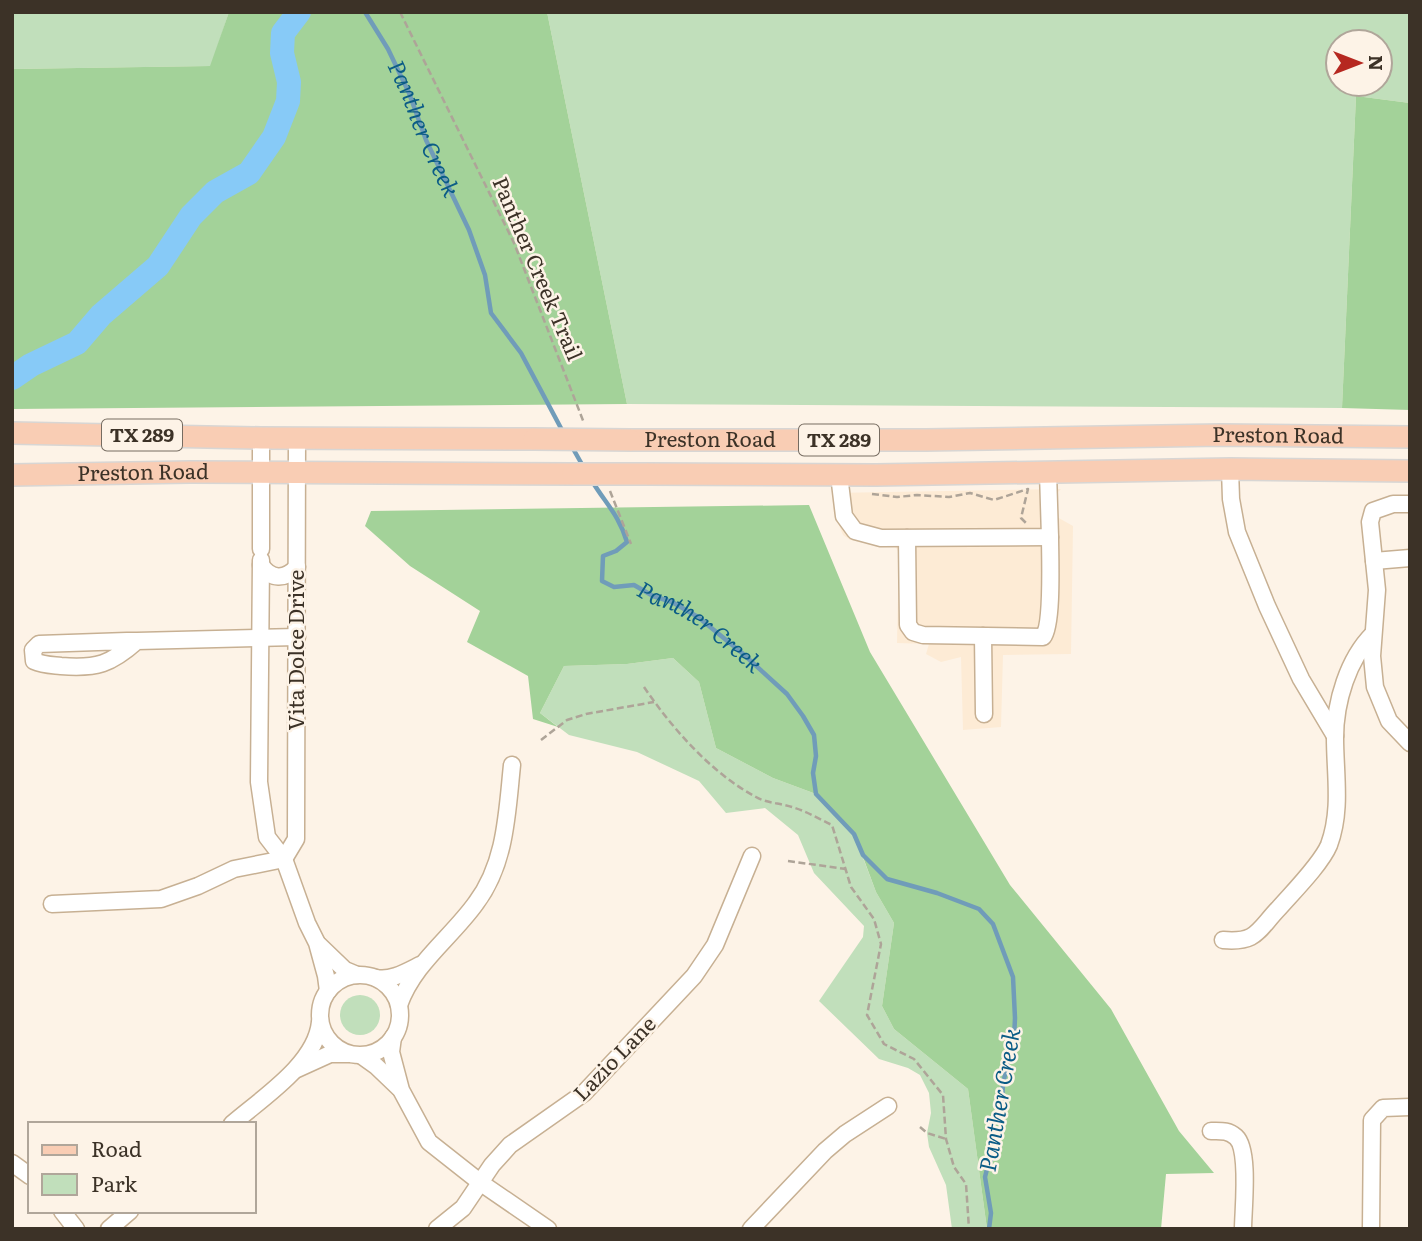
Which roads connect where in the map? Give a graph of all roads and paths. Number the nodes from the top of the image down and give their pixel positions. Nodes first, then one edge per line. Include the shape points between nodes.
1 (400, 12) edge
2 (587, 431) dead end
3 (18, 433) edge
4 (1410, 437) edge
5 (261, 438) junction
6 (297, 438) junction
7 (1047, 438) junction
8 (1230, 469) junction
9 (1410, 471) edge
10 (260, 472) junction
11 (1048, 472) junction
12 (297, 473) junction
13 (12, 475) edge
14 (839, 475) junction
15 (607, 481) dead end
16 (866, 493) dead end
17 (1410, 505) edge
18 (1027, 527) dead end
19 (1050, 537) junction
20 (907, 538) junction
21 (631, 544) dead end
22 (261, 558) junction
23 (1410, 558) edge
24 (1374, 561) junction
25 (297, 567) junction
26 (1373, 634) junction
27 (983, 636) junction
28 (297, 637) junction
29 (261, 639) junction
30 (137, 641) junction
31 (644, 687) dead end
32 (654, 702) junction
33 (985, 714) dead end
34 (1335, 736) junction
35 (541, 740) dead end
36 (1410, 743) edge
37 (512, 765) dead end
38 (752, 856) dead end
39 (284, 859) junction
40 (788, 861) dead end
41 (846, 869) junction
42 (52, 904) dead end
43 (1223, 940) dead end
44 (317, 943) junction
45 (420, 965) junction
46 (357, 975) junction
47 (376, 978) junction
48 (328, 991) junction
49 (399, 1004) junction
50 (320, 1022) junction
51 (394, 1037) junction
52 (355, 1055) junction
53 (295, 1070) junction
54 (401, 1090) junction
55 (888, 1106) dead end
56 (1410, 1107) edge
57 (234, 1122) edge
58 (920, 1127) dead end
59 (1211, 1131) dead end
60 (946, 1139) junction
61 (12, 1163) edge
62 (28, 1175) edge
63 (481, 1183) junction
64 (64, 1213) edge
65 (128, 1213) edge
66 (76, 1229) edge
67 (109, 1229) edge
68 (437, 1229) edge
69 (548, 1229) edge
70 (751, 1229) edge
71 (969, 1229) edge
72 (1243, 1229) edge
73 (1371, 1229) edge

1 - 2 path, Panther Creek Trail via 514,243
3 - 5 main road, Preston Road / TX 289
4 - 7 main road, Preston Road / TX 289
5 - 6 main road, Preston Road / TX 289
5 - 10 street, Vita Dolce Drive
6 - 7 main road, Preston Road / TX 289, bridge
6 - 12 street, Vita Dolce Drive
7 - 11 main road
8 - 9 main road, Preston Road / TX 289
8 - 11 main road, Preston Road / TX 289
8 - 34 street via 1237,532 1301,679
10 - 12 main road, Preston Road / TX 289
10 - 13 main road, Preston Road / TX 289
10 - 22 street, Vita Dolce Drive
11 - 14 main road, Preston Road / TX 289
11 - 19 street
12 - 14 main road, Preston Road / TX 289, bridge
12 - 25 street, Vita Dolce Drive
14 - 20 street via 844,516 855,531
15 - 21 path
16 - 18 path via 897,497 970,493 994,500 1028,489 1021,518
17 - 24 street via 1393,504 1373,511
19 - 20 street
19 - 27 street via 1047,632 1043,637
20 - 27 street via 908,625 913,632
22 - 25 street via 268,574 278,577
22 - 29 street, Vita Dolce Drive
23 - 24 street
24 - 26 street
25 - 28 street, Vita Dolce Drive
26 - 34 street via 1360,647 1340,694
26 - 36 street via 1375,687 1389,721
27 - 33 street
28 - 29 street
28 - 39 street, Vita Dolce Drive via 296,839
29 - 30 street
29 - 39 street, Vita Dolce Drive via 259,782 267,837
30 - 30 street via 39,644 33,656 41,664 100,666
31 - 32 path
32 - 35 path via 567,720
32 - 41 path via 737,786 759,799 794,807 832,825
34 - 43 street via 1338,799 1329,846 1256,935 1242,942
37 - 45 street via 503,838 489,881 470,912
38 - 63 street, Lazio Lane via 715,944 694,976 584,1093 510,1145
39 - 42 street via 234,869 161,899
39 - 44 street, Vita Dolce Drive
40 - 41 path
41 - 60 path via 851,887 874,919 881,944 867,1015 884,1044 914,1059 943,1095
44 - 46 street, Vita Dolce Drive via 345,970
44 - 48 street, Vita Dolce Drive
45 - 47 street via 393,977
45 - 49 street
46 - 47 street
46 - 48 street
47 - 49 street
48 - 50 street via 322,1000
49 - 51 street
50 - 52 street via 334,1046
50 - 53 street via 315,1041
51 - 52 street via 376,1053
51 - 54 street via 391,1052
52 - 53 street via 330,1054
52 - 54 street via 376,1066
53 - 57 street
54 - 63 street via 429,1142
55 - 70 street via 825,1151
56 - 73 street via 1378,1112 1371,1126
58 - 60 path
59 - 72 street via 1226,1131 1239,1139 1244,1156
60 - 71 path via 954,1167 966,1184
61 - 62 street
63 - 68 street, Lazio Lane via 463,1208
63 - 69 street
64 - 66 street
65 - 67 street

